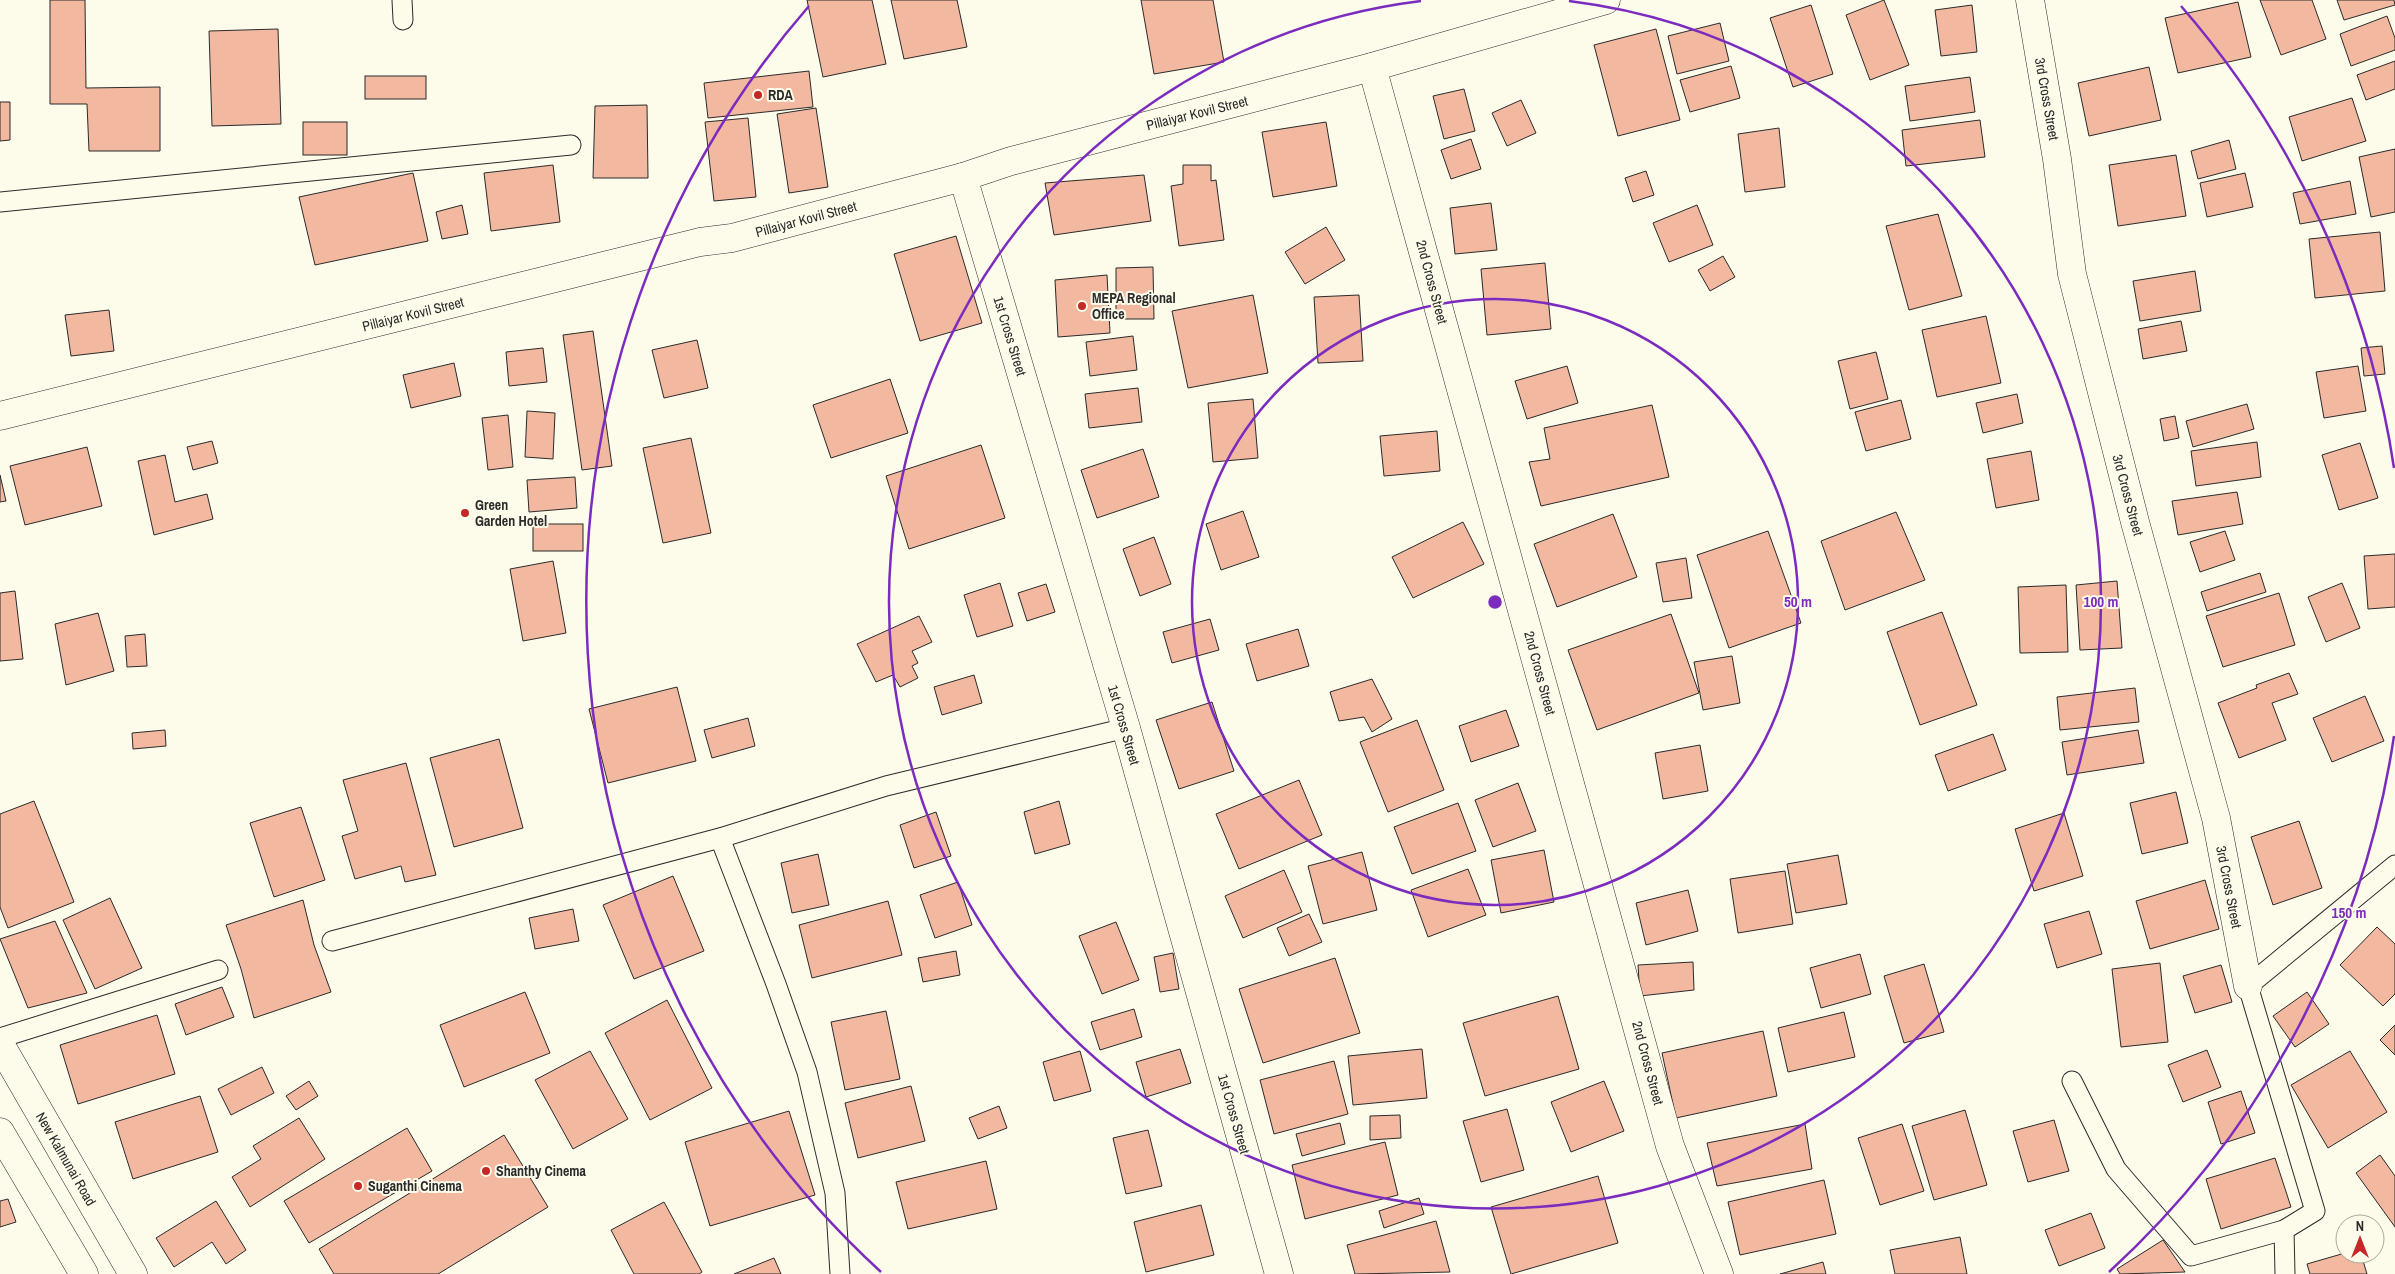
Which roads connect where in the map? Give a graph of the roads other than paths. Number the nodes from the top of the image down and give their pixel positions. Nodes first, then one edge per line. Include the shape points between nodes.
1 (402, 0) edge
2 (1606, 0) edge
3 (2030, 0) edge
4 (1557, 7) edge
5 (404, 20) dead end
6 (1372, 67) junction
7 (571, 145) dead end
8 (963, 177) junction
9 (0, 202) edge
10 (0, 416) edge
11 (1126, 728) junction
12 (720, 838) junction
13 (2395, 865) edge
14 (332, 941) dead end
15 (218, 970) dead end
16 (2248, 986) junction
17 (0, 1038) edge
18 (0, 1044) edge
19 (2072, 1082) dead end
20 (0, 1132) edge
21 (2284, 1230) junction
22 (84, 1274) edge
23 (133, 1274) edge
24 (840, 1274) edge
25 (1279, 1274) edge
26 (1719, 1274) edge
27 (2285, 1274) edge

1 - 5 lane
2 - 4 main road, Pillaiyar Kovil Street
3 - 16 main road, 3rd Cross Street via 2058,158 2072,274 2135,522 2216,818
4 - 6 main road, Pillaiyar Kovil Street
6 - 8 main road, Pillaiyar Kovil Street via 1011,161
6 - 26 main road, 2nd Cross Street via 1670,1146
7 - 9 lane
8 - 10 main road, Pillaiyar Kovil Street via 732,238 700,242
8 - 11 main road, 1st Cross Street
11 - 12 lane via 886,786
11 - 25 main road, 1st Cross Street
12 - 14 lane
12 - 24 lane via 807,1072 835,1193
13 - 16 lane
15 - 17 lane
16 - 21 lane via 2315,1211
18 - 23 main road, New Kalmunai Road
19 - 21 lane via 2116,1169 2190,1256
20 - 22 main road
21 - 27 lane

